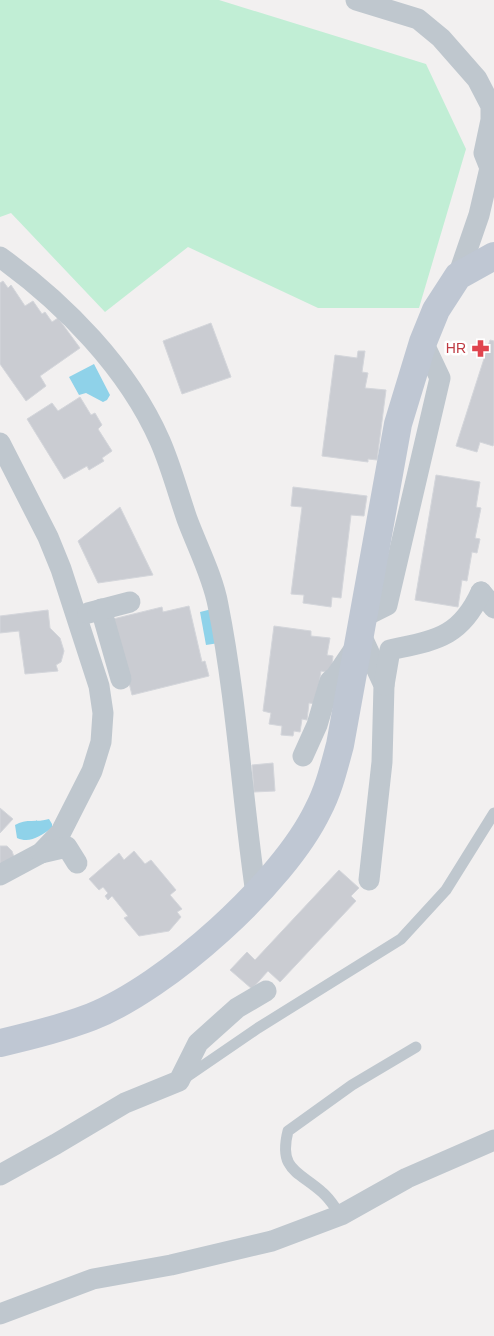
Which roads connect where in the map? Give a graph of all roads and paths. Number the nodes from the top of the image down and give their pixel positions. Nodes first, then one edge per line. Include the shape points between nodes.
1 (356, 0) edge
2 (492, 163) edge
3 (494, 199) edge
4 (479, 215) junction
5 (494, 256) edge
6 (0, 257) edge
7 (458, 276) junction
8 (0, 443) edge
9 (490, 598) edge
10 (130, 602) dead end
11 (101, 609) junction
12 (76, 616) junction
13 (360, 631) junction
14 (120, 679) dead end
15 (384, 685) junction
16 (304, 756) dead end
17 (494, 813) edge
18 (41, 853) junction
19 (77, 863) dead end
20 (0, 875) edge
21 (369, 880) dead end
22 (256, 894) junction
23 (266, 991) dead end
24 (0, 1043) edge
25 (416, 1047) dead end
26 (179, 1081) junction
27 (494, 1140) edge
28 (0, 1174) edge
29 (341, 1215) junction
30 (0, 1314) edge

1 - 2 street via 418,19 441,38 476,79 490,106 491,120 484,153
2 - 4 street
3 - 4 street
4 - 7 street
5 - 7 main road
6 - 22 street via 66,309 100,348 141,405 160,441 218,602 237,720
7 - 13 main road via 436,310 423,342 398,424
8 - 12 street via 48,537
9 - 15 street via 440,638 390,650
10 - 11 street
11 - 12 street
11 - 14 street
12 - 18 street via 99,686 103,713 102,742 76,806 61,832
13 - 15 street
13 - 16 street via 336,676 330,681
13 - 22 main road via 331,781 302,838
15 - 21 street via 382,762
17 - 26 lane via 446,890 401,939
18 - 19 street via 67,847
18 - 20 street
22 - 24 main road via 175,967 135,994 92,1017
23 - 26 street via 237,1008 198,1043
25 - 29 lane via 352,1085 288,1131 284,1149 290,1166 323,1193
26 - 28 street via 125,1102
27 - 29 street via 407,1178
29 - 30 street via 272,1241 171,1266 93,1279

